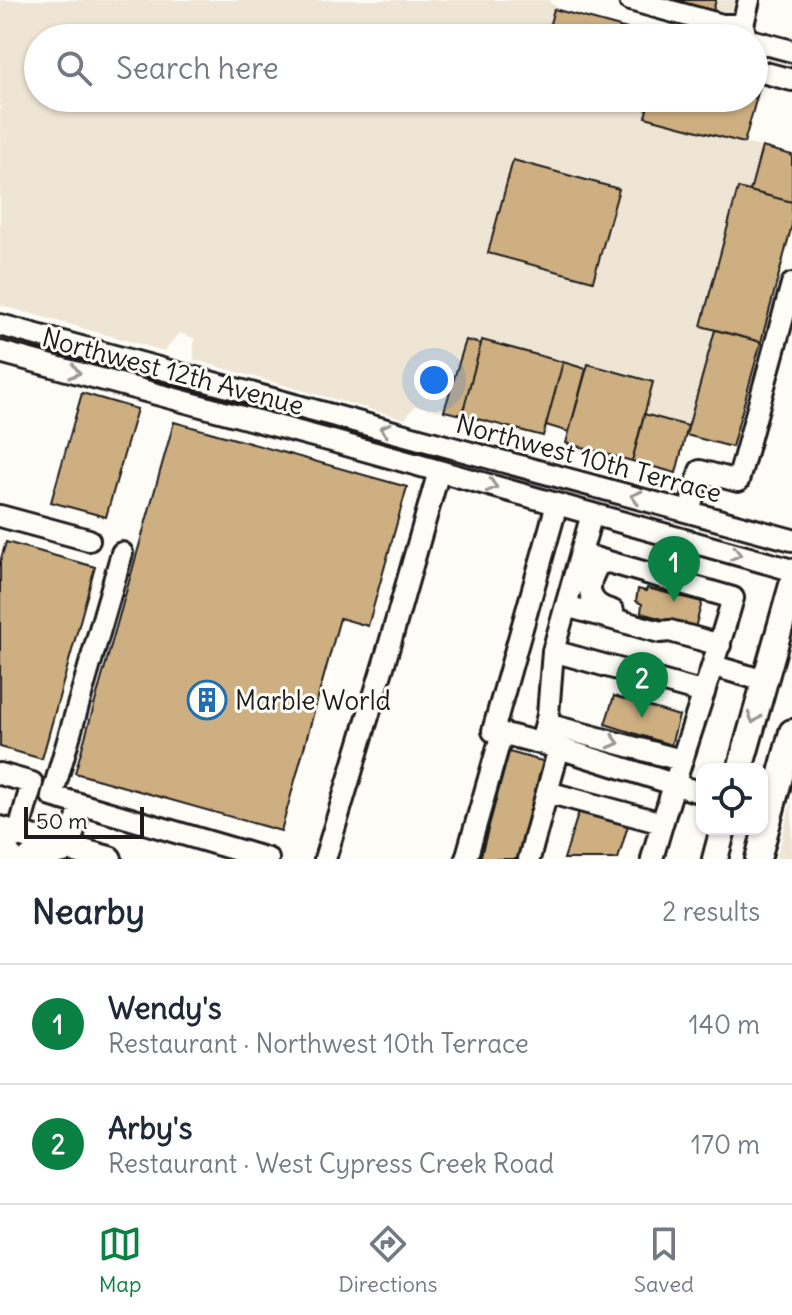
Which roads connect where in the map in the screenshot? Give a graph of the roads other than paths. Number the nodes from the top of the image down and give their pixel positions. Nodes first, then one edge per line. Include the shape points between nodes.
1 (630, 0) edge
2 (746, 19) edge
3 (718, 24) edge
4 (726, 24) edge
5 (768, 34) edge
6 (792, 51) edge
7 (768, 74) edge
8 (792, 80) edge
9 (792, 284) edge
10 (0, 325) edge
11 (0, 352) edge
12 (281, 400) joint
13 (423, 439) junction
14 (332, 441) joint
15 (417, 465) junction
16 (439, 471) junction
17 (557, 504) junction
18 (689, 512) junction
19 (592, 514) junction
20 (0, 516) edge
21 (89, 540) dead end
22 (792, 540) edge
23 (122, 553) dead end
24 (581, 554) junction
25 (609, 562) junction
26 (792, 570) edge
27 (792, 585) edge
28 (566, 606) junction
29 (670, 631) junction
30 (720, 645) junction
31 (553, 651) junction
32 (714, 666) junction
33 (765, 681) junction
34 (704, 693) junction
35 (792, 732) edge
36 (502, 733) junction
37 (549, 738) junction
38 (681, 760) junction
39 (742, 763) edge
40 (0, 774) edge
41 (786, 780) edge
42 (674, 785) junction
43 (696, 791) edge
44 (547, 792) junction
45 (81, 805) junction
46 (662, 823) junction
47 (6, 835) edge
48 (721, 835) edge
49 (62, 846) junction
50 (761, 858) edge
51 (11, 859) edge
52 (30, 859) edge
53 (109, 859) edge
54 (268, 859) edge
55 (325, 859) edge
56 (466, 859) edge
57 (529, 859) edge
58 (652, 859) edge
59 (715, 859) edge

1 - 3 street
2 - 4 street
5 - 6 street
7 - 8 street
9 - 18 street via 738,481 700,471
10 - 12 street, Northwest 12th Avenue
11 -> 14 street, Northwest 12th Avenue
13 -> 12 street, Northwest 10th Terrace
13 - 15 street
18 -> 13 street, Northwest 10th Terrace
14 - 15 street, Northwest 10th Terrace
15 - 16 street, Northwest 10th Terrace
16 -> 17 street, Northwest 10th Terrace
16 - 55 street
17 - 19 street, Northwest 10th Terrace
17 - 36 street via 493,731
18 - 22 street, Northwest 10th Terrace
19 - 24 street
19 -> 26 street, Northwest 10th Terrace
20 - 21 street
23 - 45 street via 52,796
24 - 25 street
24 - 28 street
25 - 29 street via 599,564 590,590 598,606
25 - 30 street via 733,598
27 - 33 main road
28 - 29 street
28 - 31 street
29 - 30 street
30 - 32 street
31 - 34 street
31 - 37 street
32 - 33 street
32 - 34 street
33 -> 39 main road
34 - 38 street
35 - 41 main road
36 - 37 street
36 - 56 street
37 -> 38 street
37 - 42 street
37 - 44 street
38 - 42 street
40 - 47 street via 32,783
41 - 50 main road
42 - 43 street
42 - 46 street
44 - 46 street
44 - 57 street
45 - 49 street
45 - 54 street
46 - 58 street
47 - 49 main road
47 - 51 main road
48 - 59 main road
49 - 52 main road
49 - 53 main road

